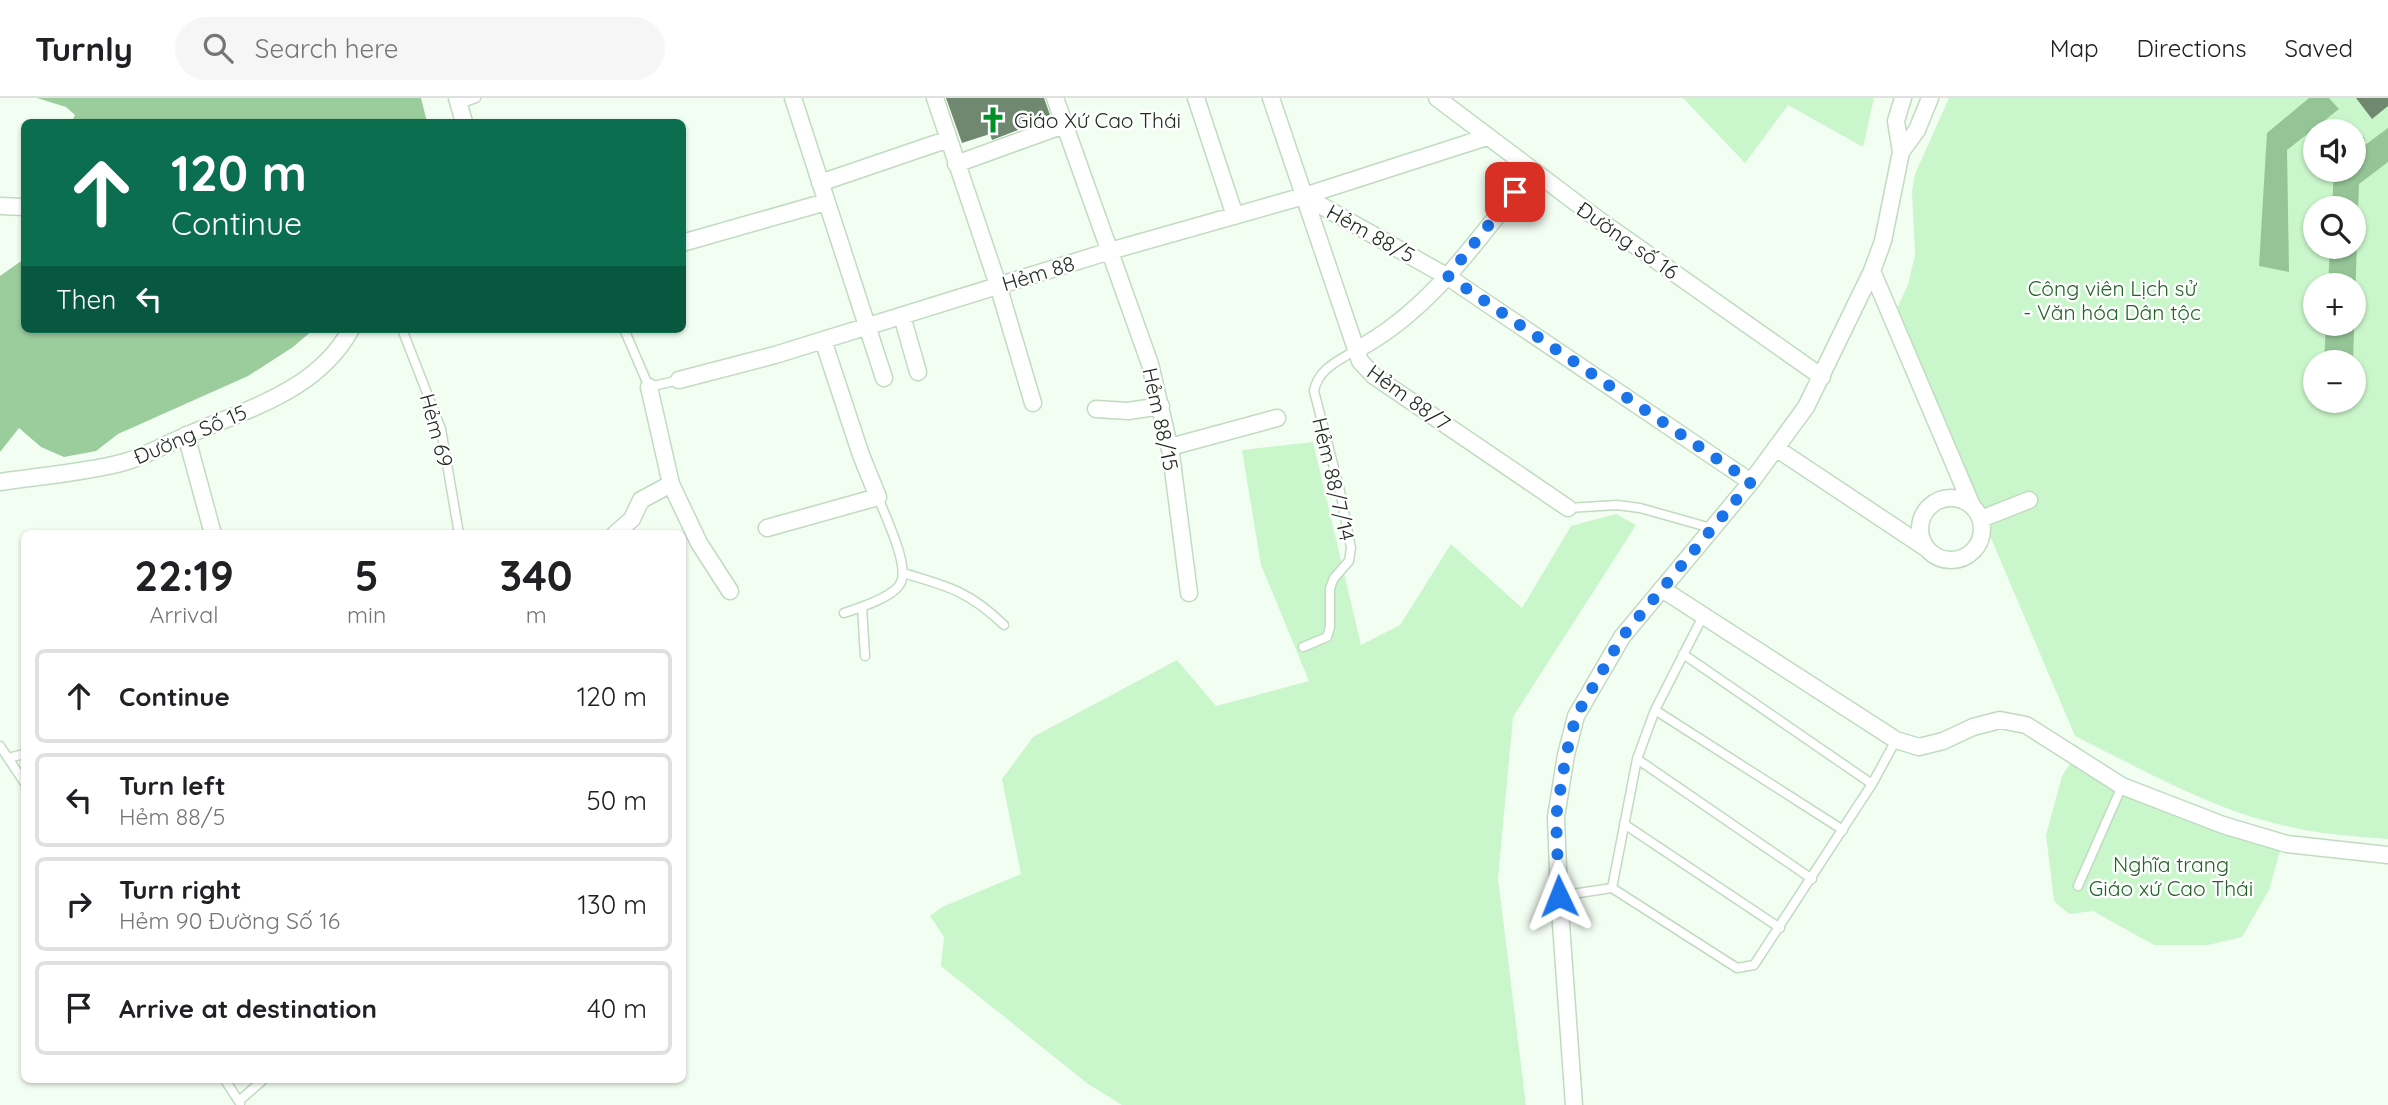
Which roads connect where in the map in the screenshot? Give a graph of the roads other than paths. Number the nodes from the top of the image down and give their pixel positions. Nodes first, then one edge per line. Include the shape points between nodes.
1 (476, 98) edge
2 (793, 98) edge
3 (935, 98) edge
4 (1196, 98) edge
5 (1270, 98) edge
6 (1437, 98) edge
7 (1903, 98) edge
8 (1930, 98) edge
9 (1058, 99) edge
10 (457, 101) edge
11 (463, 119) edge
12 (1064, 125) junction
13 (1487, 137) junction
14 (949, 139) junction
15 (1901, 152) junction
16 (956, 164) junction
17 (1532, 171) junction
18 (820, 183) junction
19 (1304, 196) junction
20 (826, 202) junction
21 (0, 206) edge
22 (21, 207) edge
23 (1235, 216) junction
24 (686, 242) edge
25 (1110, 251) junction
26 (1872, 271) junction
27 (1448, 276) junction
28 (998, 285) junction
29 (902, 317) junction
30 (866, 327) junction
31 (348, 333) edge
32 (404, 333) edge
33 (626, 333) edge
34 (823, 340) junction
35 (1356, 350) junction
36 (918, 372) dead end
37 (1822, 377) junction
38 (884, 378) dead end
39 (679, 380) joint
40 (649, 387) junction
41 (1033, 402) dead end
42 (1161, 406) junction
43 (1096, 410) dead end
44 (1277, 418) dead end
45 (186, 435) junction
46 (1170, 447) junction
47 (1777, 449) junction
48 (0, 482) edge
49 (1751, 482) junction
50 (671, 484) junction
51 (878, 497) junction
52 (2029, 500) dead end
53 (1568, 508) joint
54 (1977, 513) junction
55 (767, 528) dead end
56 (1711, 528) junction
57 (212, 530) edge
58 (457, 530) edge
59 (620, 530) edge
60 (1926, 548) junction
61 (904, 573) junction
62 (1662, 589) junction
63 (730, 591) dead end
64 (1189, 593) dead end
65 (862, 607) junction
66 (844, 613) dead end
67 (1703, 615) junction
68 (1004, 625) dead end
69 (1303, 647) dead end
70 (1684, 654) junction
71 (865, 656) dead end
72 (1655, 710) junction
73 (1896, 740) junction
74 (0, 746) edge
75 (21, 755) edge
76 (8, 758) junction
77 (1637, 760) junction
78 (21, 778) edge
79 (1872, 785) junction
80 (2122, 786) junction
81 (1624, 824) junction
82 (1843, 830) junction
83 (2388, 855) edge
84 (1812, 879) junction
85 (2078, 886) dead end
86 (1612, 888) junction
87 (1559, 896) junction
88 (1780, 928) junction
89 (227, 1083) edge
90 (260, 1083) edge
91 (240, 1103) edge
92 (1574, 1105) edge

1 - 10 lane
2 - 18 street
3 - 14 street
4 - 23 street
5 - 19 street, Hẻm 88/7
6 - 13 street, Đường số 16
7 - 15 street via 1896,121
8 - 15 street via 1917,130
9 - 12 street, Hẻm 88/15
10 - 11 street
12 - 16 street
12 - 25 street, Hẻm 88/15
13 - 17 street, Đường số 16
13 - 19 street, Hẻm 88
14 - 16 street
14 - 18 street
15 - 26 street via 1883,241
16 - 28 street
17 - 27 street
17 - 37 street, Đường số 16
18 - 20 street
19 - 23 street, Hẻm 88
19 - 27 street, Hẻm 88/5
19 - 35 street, Hẻm 88/7
20 - 24 street
20 - 30 street
21 - 22 street
23 - 25 street, Hẻm 88
25 - 28 street, Hẻm 88
25 - 42 street, Hẻm 88/15
26 - 37 street
26 - 54 street
27 - 35 street via 1424,301
27 - 49 street, Hẻm 88/5
28 - 29 street, Hẻm 88
28 - 41 street
29 - 30 street, Hẻm 88
29 - 36 street
30 - 34 street, Hẻm 88
30 - 38 street
31 - 45 street, Đường Số 15 via 333,357 294,388
32 - 58 lane, Hẻm 69 via 441,429
33 - 40 lane
34 - 39 street, Hẻm 88
34 - 51 street
35 - 53 street, Hẻm 88/7 via 1374,376
35 - 69 lane, Hẻm 88/7/14 via 1320,374 1314,391 1350,548 1349,561 1330,588 1327,637
37 - 47 street
39 - 40 lane, Hẻm 88
40 - 50 street
42 - 43 street
42 - 46 street, Hẻm 88/15
44 - 46 street
45 - 48 street, Đường Số 15 via 122,463
45 - 57 street
46 - 64 street, Hẻm 88/15
47 - 49 street
47 - 60 street
49 - 56 street
50 - 59 street via 642,500
50 - 63 street via 699,543
51 - 55 street
51 - 61 lane
52 - 54 street
53 - 56 lane via 1640,508
54 - 60 street via 1981,538 1969,554 1942,559
54 - 60 street via 1964,500 1943,498 1926,509 1920,528
56 - 62 street
61 - 65 lane via 897,588
61 - 68 lane via 967,594
62 - 67 street
62 - 87 street via 1622,637 1576,716 1556,817
65 - 66 lane
65 - 71 lane
67 - 70 lane
67 - 73 street
70 - 72 lane
70 - 79 lane
72 - 77 lane
72 - 82 lane
73 - 79 lane
73 - 80 street via 1919,747 2000,720 2026,725
74 - 76 lane
75 - 76 lane
76 - 78 lane
77 - 81 lane
77 - 84 lane
79 - 82 lane
80 - 83 street via 2287,844
80 - 85 lane
81 - 86 lane
81 - 88 lane
82 - 84 lane
84 - 88 lane
86 - 87 lane
86 - 88 lane via 1737,968 1754,965
87 - 92 street
89 - 91 lane
90 - 91 lane

